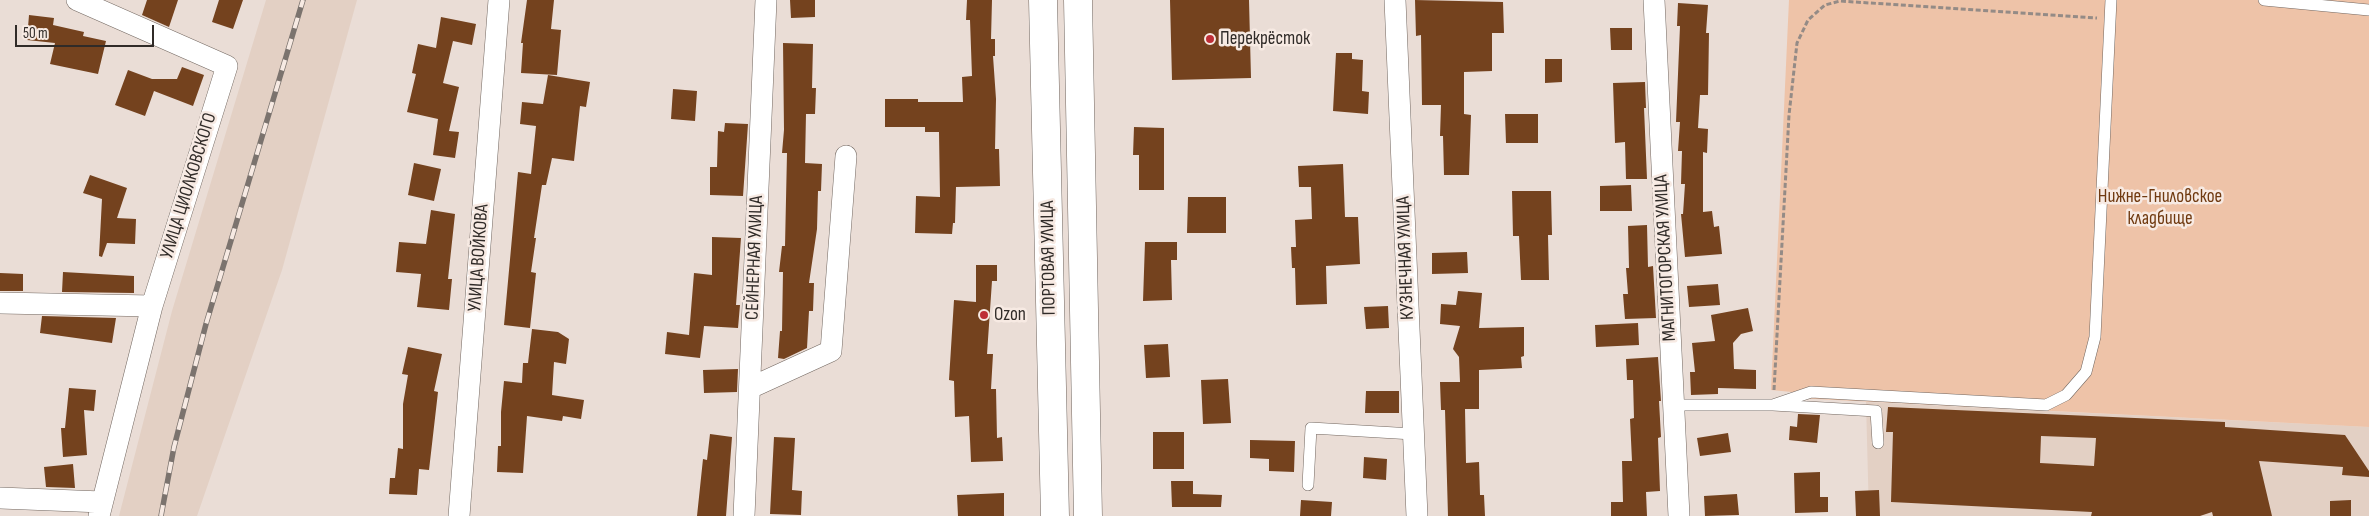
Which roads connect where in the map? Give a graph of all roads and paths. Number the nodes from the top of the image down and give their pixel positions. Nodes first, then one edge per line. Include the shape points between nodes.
1 (77, 0) edge
2 (499, 0) edge
3 (766, 0) edge
4 (1043, 0) edge
5 (1078, 0) edge
6 (1395, 0) edge
7 (1654, 0) edge
8 (2111, 0) edge
9 (2264, 0) edge
10 (2369, 10) edge
11 (2110, 19) junction
12 (846, 156) dead end
13 (0, 303) edge
14 (152, 306) junction
15 (750, 388) junction
16 (1673, 405) junction
17 (1773, 405) junction
18 (1413, 434) junction
19 (1878, 443) dead end
20 (1308, 485) dead end
21 (0, 498) edge
22 (100, 509) edge
23 (460, 516) edge
24 (744, 516) edge
25 (1055, 516) edge
26 (1088, 516) edge
27 (1417, 516) edge
28 (1678, 516) edge

1 - 14 street, УЛИЦА ЦИОЛКОВСКОГО via 227,66
2 - 23 street, УЛИЦА ВОЙКОВА
3 - 15 street, СЕЙНЕРНАЯ УЛИЦА
4 - 25 main road, ПОРТОВАЯ УЛИЦА
5 - 26 main road, ПОРТОВАЯ УЛИЦА
6 - 18 street, КУЗНЕЧНАЯ УЛИЦА
7 - 16 street, МАГНИТОГОРСКАЯ УЛИЦА
8 - 11 lane
9 - 10 lane
11 - 17 lane via 2095,337 2086,372 2066,395 2046,405 1812,392
11 - 17 path via 1840,1 1825,5 1808,20 1797,43 1789,115
12 - 15 street via 831,351
13 - 14 street
14 - 22 street, УЛИЦА ЦИОЛКОВСКОГО
15 - 24 street, СЕЙНЕРНАЯ УЛИЦА
16 - 17 lane
16 - 28 street, МАГНИТОГОРСКАЯ УЛИЦА
17 - 19 lane via 1876,411
18 - 20 lane via 1311,428
18 - 27 street, КУЗНЕЧНАЯ УЛИЦА
21 - 22 street

